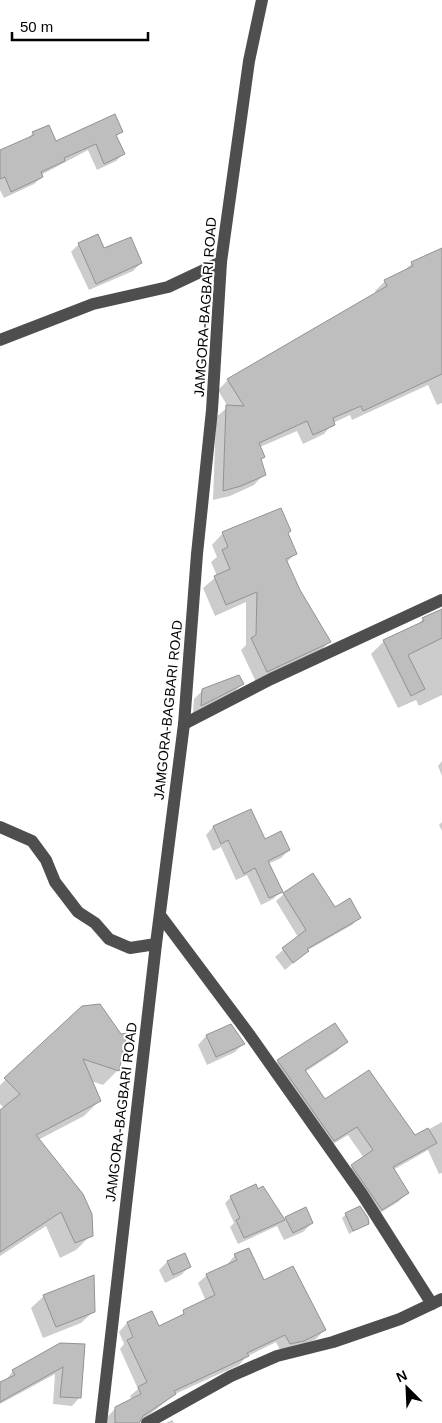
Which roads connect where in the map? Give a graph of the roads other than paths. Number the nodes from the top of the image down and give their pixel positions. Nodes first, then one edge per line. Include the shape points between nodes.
1 (262, 0) edge
2 (221, 262) junction
3 (0, 340) edge
4 (442, 600) edge
5 (184, 724) junction
6 (0, 827) edge
7 (160, 915) junction
8 (156, 944) junction
9 (437, 1301) edge
10 (101, 1423) edge
11 (147, 1423) edge

1 - 2 street, JAMGORA-BAGBARI ROAD via 249,61
2 - 3 street via 168,287 93,304
2 - 5 street, JAMGORA-BAGBARI ROAD via 212,410
4 - 5 street via 271,679
5 - 7 street, JAMGORA-BAGBARI ROAD
6 - 8 street via 32,841 46,860 55,882 78,912 95,922 109,939 130,948
7 - 8 street, JAMGORA-BAGBARI ROAD
7 - 9 street via 249,1034
8 - 10 street, JAMGORA-BAGBARI ROAD
9 - 11 street via 400,1319 333,1342 277,1356 231,1376

